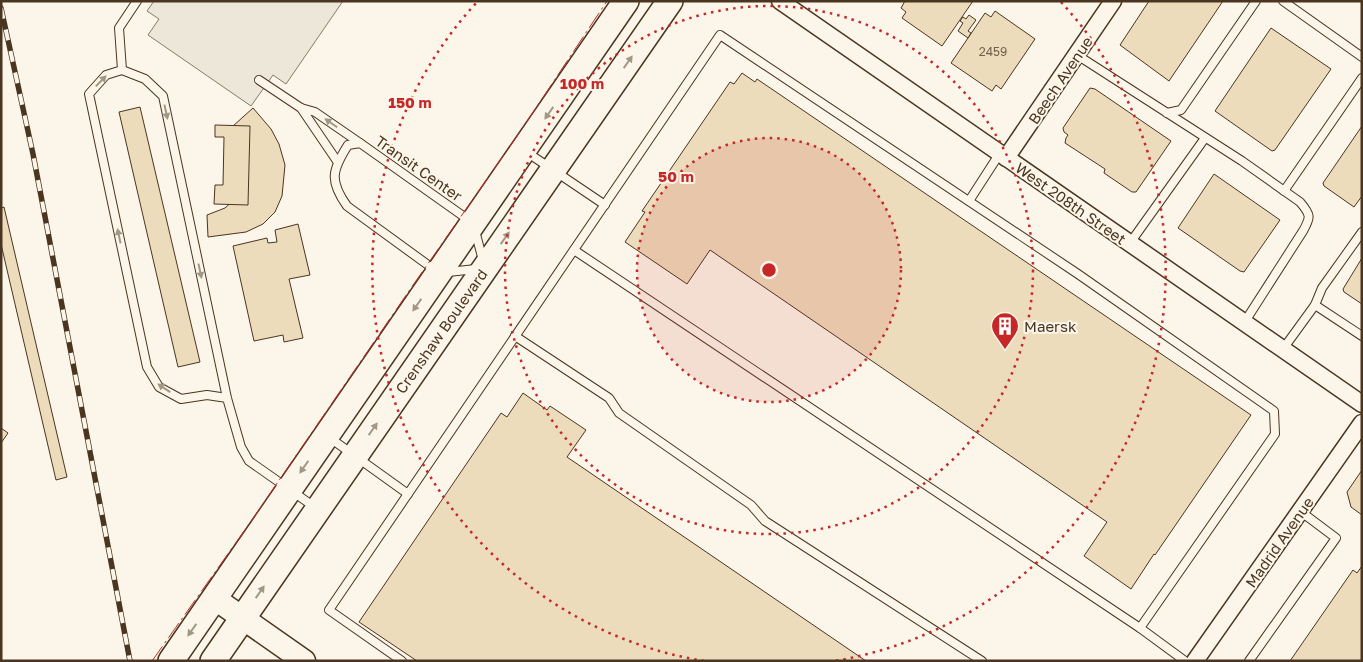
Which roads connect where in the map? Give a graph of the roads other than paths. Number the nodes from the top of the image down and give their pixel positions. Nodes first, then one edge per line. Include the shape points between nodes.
1 (137, 1) edge
2 (626, 1) edge
3 (670, 1) edge
4 (780, 1) edge
5 (1113, 1) edge
6 (1256, 1) edge
7 (1283, 1) edge
8 (1077, 55) junction
9 (1362, 58) edge
10 (122, 70) junction
11 (1362, 78) edge
12 (259, 80) dead end
13 (301, 108) junction
14 (1167, 113) junction
15 (1205, 138) junction
16 (360, 143) junction
17 (524, 149) junction
18 (1003, 156) junction
19 (338, 161) junction
20 (553, 170) junction
21 (1284, 191) junction
22 (969, 201) junction
23 (605, 205) junction
24 (473, 223) junction
25 (1362, 232) edge
26 (1130, 243) junction
27 (574, 250) junction
28 (485, 268) junction
29 (438, 273) junction
30 (1316, 305) junction
31 (1244, 322) junction
32 (515, 336) junction
33 (1362, 336) edge
34 (1283, 349) junction
35 (227, 398) junction
36 (1362, 404) edge
37 (1362, 423) edge
38 (326, 436) junction
39 (355, 456) junction
40 (289, 489) junction
41 (408, 494) junction
42 (318, 509) junction
43 (1300, 511) junction
44 (214, 598) junction
45 (242, 618) junction
46 (1140, 628) junction
47 (170, 661) edge
48 (213, 661) edge
49 (304, 661) edge
50 (402, 661) edge
51 (982, 661) edge
52 (1185, 661) edge
53 (1195, 661) edge
54 (1249, 661) edge

1 - 10 lane via 118,28
2 -> 17 main road
20 -> 3 main road, Crenshaw Boulevard
4 - 18 street, West 208th Street
5 - 8 street, Beech Avenue
6 - 14 lane via 1181,110
7 - 9 lane
8 - 14 lane
8 - 18 street, Beech Avenue
10 -> 35 lane via 145,79 163,96
35 -> 10 lane via 207,395 181,399 159,387 147,367 89,94 106,76
11 - 21 lane
12 - 13 lane
16 -> 13 lane via 315,112
13 - 19 lane
14 - 15 lane
15 - 21 lane
15 - 26 lane
16 - 19 lane, Transit Center via 348,145
16 - 24 lane, Transit Center
17 - 20 lane
17 - 24 main road
18 - 22 lane
18 - 26 street, West 208th Street
19 - 29 lane via 334,179 338,194 347,206
20 - 23 lane
28 -> 20 main road, Crenshaw Boulevard
21 - 31 lane via 1308,211 1309,220
22 - 23 lane via 720,35
22 - 46 lane via 1274,411 1275,434
23 - 27 lane
24 - 28 lane
24 - 29 main road
25 - 30 lane via 1322,288
26 - 31 street, West 208th Street
27 - 32 lane
27 - 46 lane
28 - 29 lane
39 -> 28 main road, Crenshaw Boulevard
29 -> 38 main road
30 - 33 lane
30 - 34 lane
31 - 34 street, West 208th Street
32 - 41 lane
32 - 51 lane via 609,398 619,413 751,505 765,521
34 - 36 street, West 208th Street
35 - 40 lane via 249,461
37 - 43 street, Madrid Avenue
38 - 39 lane
38 -> 40 main road
39 - 41 lane
39 - 42 main road, Crenshaw Boulevard
40 - 42 lane
40 - 44 main road
41 - 50 lane via 329,610
45 -> 42 main road, Crenshaw Boulevard
43 - 53 street, Madrid Avenue
43 - 54 lane via 1336,538
44 - 45 street
44 -> 47 main road
45 - 48 main road, Crenshaw Boulevard
45 - 49 street
46 - 52 lane

